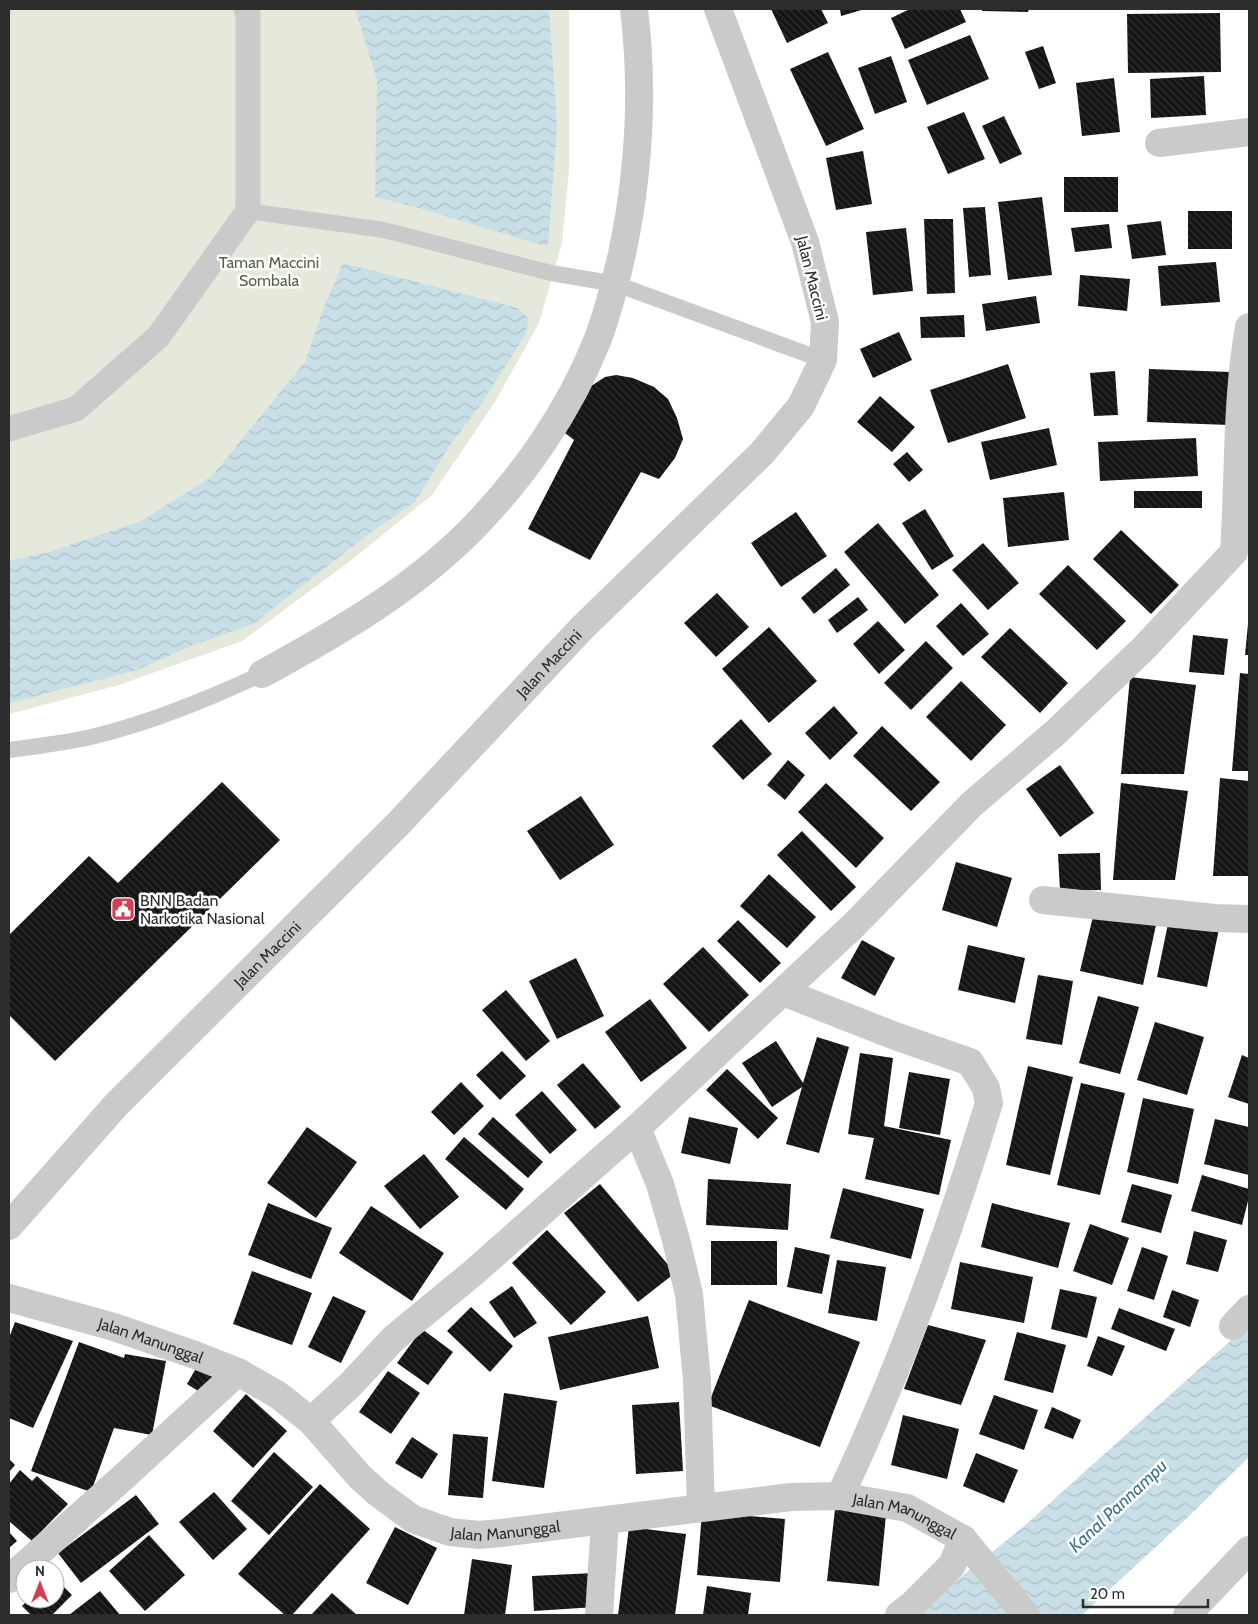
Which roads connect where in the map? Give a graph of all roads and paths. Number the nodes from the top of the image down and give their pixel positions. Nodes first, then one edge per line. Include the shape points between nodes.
1 (246, 9) edge
2 (634, 9) edge
3 (718, 9) edge
4 (1249, 132) edge
5 (1159, 143) dead end
6 (248, 211) junction
7 (616, 284) junction
8 (1249, 327) edge
9 (824, 360) junction
10 (9, 429) edge
11 (1242, 551) edge
12 (262, 674) joint
13 (9, 750) edge
14 (1043, 900) dead end
15 (1249, 919) edge
16 (783, 992) junction
17 (637, 1128) junction
18 (9, 1226) edge
19 (9, 1298) edge
20 (238, 1372) junction
21 (311, 1421) junction
22 (840, 1496) junction
23 (701, 1507) junction
24 (605, 1521) junction
25 (967, 1544) junction
26 (1249, 1550) edge
27 (9, 1579) edge
28 (599, 1615) edge
29 (899, 1615) edge
30 (1026, 1615) edge
31 (1187, 1615) edge

1 - 6 street
2 - 7 street via 640,80 637,158 630,216
3 - 9 street, Jalan Maccini via 805,242 825,322
4 - 5 street
6 - 7 lane via 384,230 551,273
6 - 10 street via 158,338 76,409
7 - 9 lane
7 - 12 street via 596,343 571,394 504,496 442,557 394,594 351,624
8 - 11 street via 1240,408
9 - 18 street, Jalan Maccini via 801,406 762,453 582,628 398,824 116,1105
11 - 16 street via 1056,733 972,804
12 - 13 lane via 134,725 86,738
14 - 15 street
16 - 17 street
16 - 22 street via 970,1062 986,1088 989,1103 941,1251 886,1394
17 - 21 street via 473,1274 394,1338
17 - 23 street via 660,1184 689,1294 697,1380
19 - 20 street, Jalan Manunggal via 114,1327
20 - 21 street, Jalan Manunggal via 278,1395
20 - 27 street
21 - 24 street, Jalan Manunggal via 379,1494 413,1519 450,1532 478,1535
22 - 23 street, Jalan Manunggal via 791,1497
22 - 25 street, Jalan Manunggal via 907,1508
23 - 24 street, Jalan Manunggal
24 - 28 street
25 - 29 street via 952,1565
25 - 30 street, Jalan Manunggal
26 - 31 street

